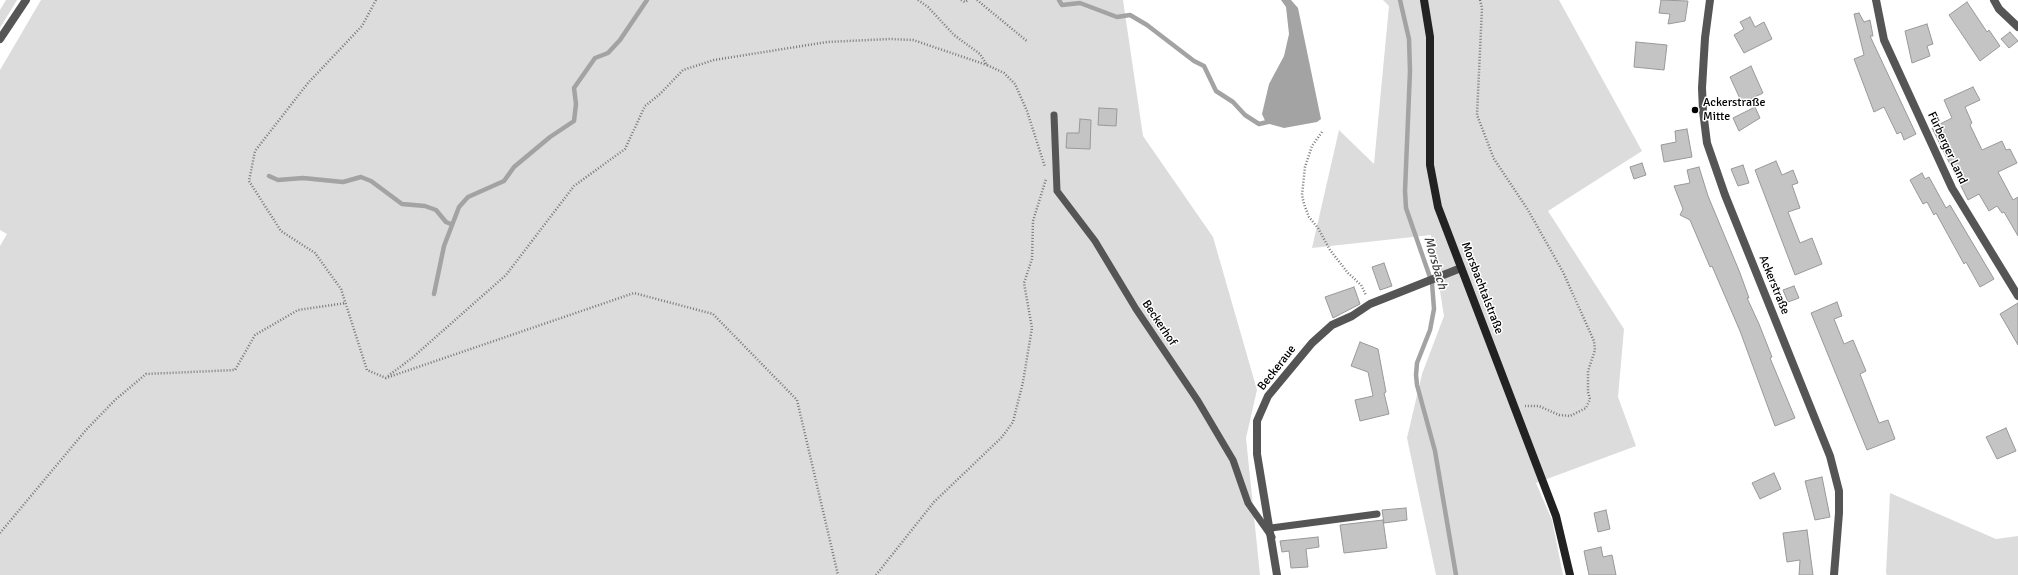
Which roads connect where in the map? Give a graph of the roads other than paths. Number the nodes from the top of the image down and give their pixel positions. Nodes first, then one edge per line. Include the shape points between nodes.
1 (26, 0) edge
2 (1424, 0) edge
3 (1710, 0) edge
4 (1876, 0) edge
5 (1994, 0) edge
6 (2018, 26) edge
7 (0, 38) edge
8 (1054, 115) dead end
9 (1461, 268) junction
10 (2018, 296) edge
11 (1377, 514) dead end
12 (1271, 528) junction
13 (1272, 538) junction
14 (1277, 575) edge
15 (1570, 575) edge
16 (1834, 575) edge

1 - 7 street
2 - 9 main road, Morsbachtalstraße via 1430,37 1431,170 1438,207
3 - 16 street, Ackerstraße via 1702,88 1707,143 1725,195 1830,456 1839,498
4 - 10 street, Fürberger Land via 1884,40 1952,188
5 - 6 street via 1999,10
8 - 13 lane, Beckerhof via 1057,191 1095,241 1136,309 1198,401 1233,460 1248,503
9 - 12 street, Beckeraue via 1370,304 1332,325 1312,343 1268,396 1257,421 1257,454
9 - 15 main road, Morsbachtalstraße via 1556,516
11 - 12 lane
12 - 13 street, Beckeraue
13 - 14 street, Beckeraue

